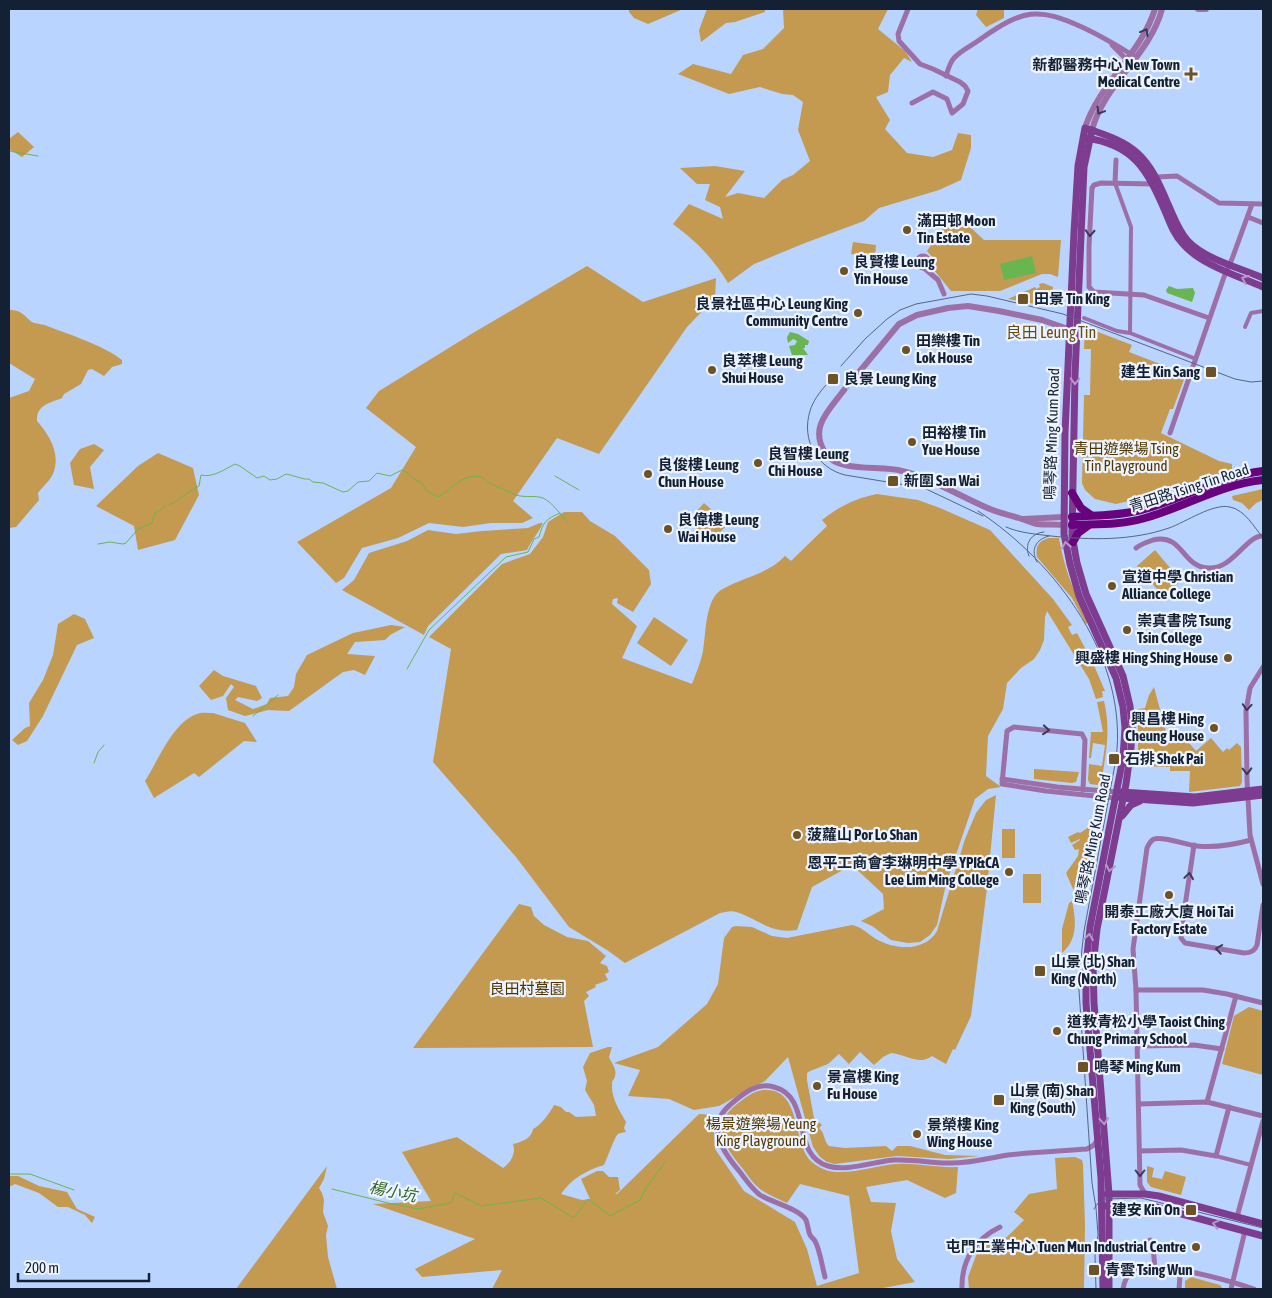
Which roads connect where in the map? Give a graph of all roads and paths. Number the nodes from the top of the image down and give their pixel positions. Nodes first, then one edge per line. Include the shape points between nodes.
1 (908, 9) edge
2 (1155, 9) edge
3 (1162, 9) edge
4 (1198, 9) edge
5 (1206, 9) edge
6 (1108, 41) junction
7 (1133, 56) junction
8 (1129, 62) junction
9 (946, 76) junction
10 (912, 103) dead end
11 (1088, 129) junction
12 (1086, 138) junction
13 (1116, 160) dead end
14 (1155, 181) junction
15 (1115, 183) junction
16 (1252, 204) junction
17 (1263, 204) edge
18 (1248, 217) junction
19 (1263, 223) edge
20 (924, 268) dead end
21 (1228, 268) junction
22 (1263, 278) edge
23 (1263, 287) edge
24 (1130, 293) junction
25 (944, 294) dead end
26 (1263, 311) edge
27 (1084, 318) dead end
28 (1209, 318) junction
29 (1245, 327) dead end
30 (1069, 330) junction
31 (1078, 333) junction
32 (1130, 333) junction
33 (1196, 359) junction
34 (855, 377) tunnel mouth
35 (844, 390) tunnel mouth
36 (1170, 433) dead end
37 (1263, 471) edge
38 (1263, 480) edge
39 (1072, 493) junction
40 (1093, 515) junction
41 (1068, 521) junction
42 (1090, 525) junction
43 (1262, 536) edge
44 (1073, 542) junction
45 (1136, 548) dead end
46 (1263, 667) edge
47 (1002, 782) junction
48 (1263, 789) edge
49 (1083, 790) junction
50 (1248, 794) junction
51 (1120, 795) junction
52 (1263, 795) edge
53 (1144, 800) junction
54 (1119, 821) junction
55 (1251, 840) junction
56 (1194, 845) junction
57 (1263, 884) edge
58 (1263, 905) edge
59 (1136, 990) junction
60 (1236, 996) junction
61 (1263, 1003) edge
62 (1138, 1046) junction
63 (1222, 1049) junction
64 (1208, 1102) junction
65 (1139, 1104) junction
66 (1229, 1107) junction
67 (1263, 1116) edge
68 (1263, 1121) edge
69 (1098, 1139) junction
70 (1087, 1149) junction
71 (1140, 1151) junction
72 (1216, 1156) junction
73 (1099, 1158) junction
74 (1251, 1165) junction
75 (1108, 1178) junction
76 (1105, 1194) junction
77 (1124, 1194) junction
78 (1145, 1194) junction
79 (1105, 1206) junction
80 (1237, 1217) junction
81 (1263, 1224) edge
82 (1000, 1227) dead end
83 (1245, 1231) junction
84 (1263, 1236) edge
85 (1150, 1240) dead end
86 (1155, 1269) junction
87 (1185, 1270) junction
88 (825, 1277) dead end
89 (1232, 1282) junction
90 (962, 1289) edge
91 (1103, 1289) edge
92 (1110, 1289) edge
93 (1123, 1289) edge
94 (1179, 1289) edge
95 (1231, 1289) edge
96 (1254, 1289) edge

1 - 9 street via 898,34 899,41 920,64
7 -> 2 street
3 - 7 street via 1148,42
4 - 5 street
6 - 7 street
6 - 8 street
6 - 9 street via 1064,19 1047,14 1023,16 1000,26 952,59
7 - 8 street
8 - 11 street
9 - 10 street via 960,82 968,91 966,101 959,108 952,113 947,99 933,92
11 - 12 main road, 鳴琴路 Ming Kum Road
11 - 14 main road via 1134,149 1147,161
12 - 14 main road via 1128,153
12 - 30 main road, 鳴琴路 Ming Kum Road via 1078,166
12 - 31 main road, 鳴琴路 Ming Kum Road
13 - 15 street
14 - 15 street
14 - 16 street via 1176,176 1219,203
14 - 21 main road via 1184,236 1201,252
15 - 24 street via 1131,227
15 -> 24 street via 1098,183 1092,188 1088,284 1094,292
16 - 17 street
16 - 18 street
18 - 19 street
18 - 21 street
20 - 25 street via 938,280
21 - 22 main road
23 -> 21 main road
21 - 28 street
24 - 28 street
24 - 32 street
26 - 29 street via 1251,313
27 - 32 street
28 - 33 street
30 - 31 street
30 - 34 street via 1042,320 978,307 930,312 899,324
30 - 41 main road, 鳴琴路 Ming Kum Road
31 -> 39 main road, 鳴琴路 Ming Kum Road
32 - 33 street
33 - 36 street
35 - 41 street via 820,425 822,446 831,459 848,466 909,472 1022,519 1037,517
37 - 40 main road, 青田路 Tsing Tin Road via 1229,478 1137,511
38 - 42 main road, 青田路 Tsing Tin Road via 1220,490 1144,519
39 - 40 main road via 1081,508
39 - 41 main road, 鳴琴路 Ming Kum Road
40 - 41 main road, 青田路 Tsing Tin Road
41 - 42 main road, 青田路 Tsing Tin Road
41 - 44 main road, 鳴琴路 Ming Kum Road
51 -> 41 main road, 鳴琴路 Ming Kum Road via 1125,738 1122,698 1113,669 1076,586 1067,553
42 - 44 main road via 1080,531
43 - 45 street via 1214,568 1194,563 1167,539 1145,542
44 - 51 main road, 鳴琴路 Ming Kum Road via 1086,594 1119,666 1128,696 1132,738
46 -> 50 street via 1252,684 1247,704
47 - 49 street
47 -> 49 street via 1009,729 1078,732 1085,738
47 - 51 street via 1046,792
48 - 50 main road
49 - 51 street
50 - 51 main road via 1186,797
50 - 52 main road
50 - 53 main road via 1193,803
50 - 55 street
51 - 53 main road
51 - 54 main road, 鳴琴路 Ming Kum Road
69 -> 51 main road, 鳴琴路 Ming Kum Road via 1086,1003 1086,965 1090,927
53 - 54 main road via 1130,805
54 -> 75 main road, 鳴琴路 Ming Kum Road via 1097,928 1093,966
55 - 56 street via 1221,846
55 - 57 street
58 -> 56 street via 1257,945 1251,953 1185,943 1181,933
56 - 59 street via 1156,839 1148,846 1133,940
59 - 60 street via 1193,989
59 - 62 street
60 - 61 street
60 - 63 street
62 - 63 street via 1194,1045
62 - 65 street
63 - 64 street
64 - 65 street
64 - 66 street
65 - 71 street
66 - 67 street
66 - 72 street
68 - 74 street
69 - 70 street
69 - 73 main road, 鳴琴路 Ming Kum Road
70 - 73 street
70 - 88 street via 949,1163 897,1160 833,1168 819,1162 810,1153 796,1108 788,1094 769,1086 752,1088 723,1112 718,1126 721,1144 751,1186 806,1220
71 - 72 street via 1182,1150
71 -> 78 street via 1140,1185
72 - 74 street
73 - 76 main road, 鳴琴路 Ming Kum Road
74 - 80 street
75 - 76 main road, 鳴琴路 Ming Kum Road
75 - 77 main road
76 - 77 main road
76 - 79 main road, 鳴琴路 Ming Kum Road
77 - 78 main road
78 - 80 main road
83 -> 79 main road via 1156,1207
79 - 91 main road
79 - 92 main road
80 - 81 main road
82 - 90 street via 985,1236 969,1255
83 - 84 main road
83 - 89 street
85 - 86 street
86 - 87 street
86 - 93 street via 1134,1271 1127,1277
87 - 89 street
87 - 94 street via 1180,1276
89 - 95 street
89 - 96 street

